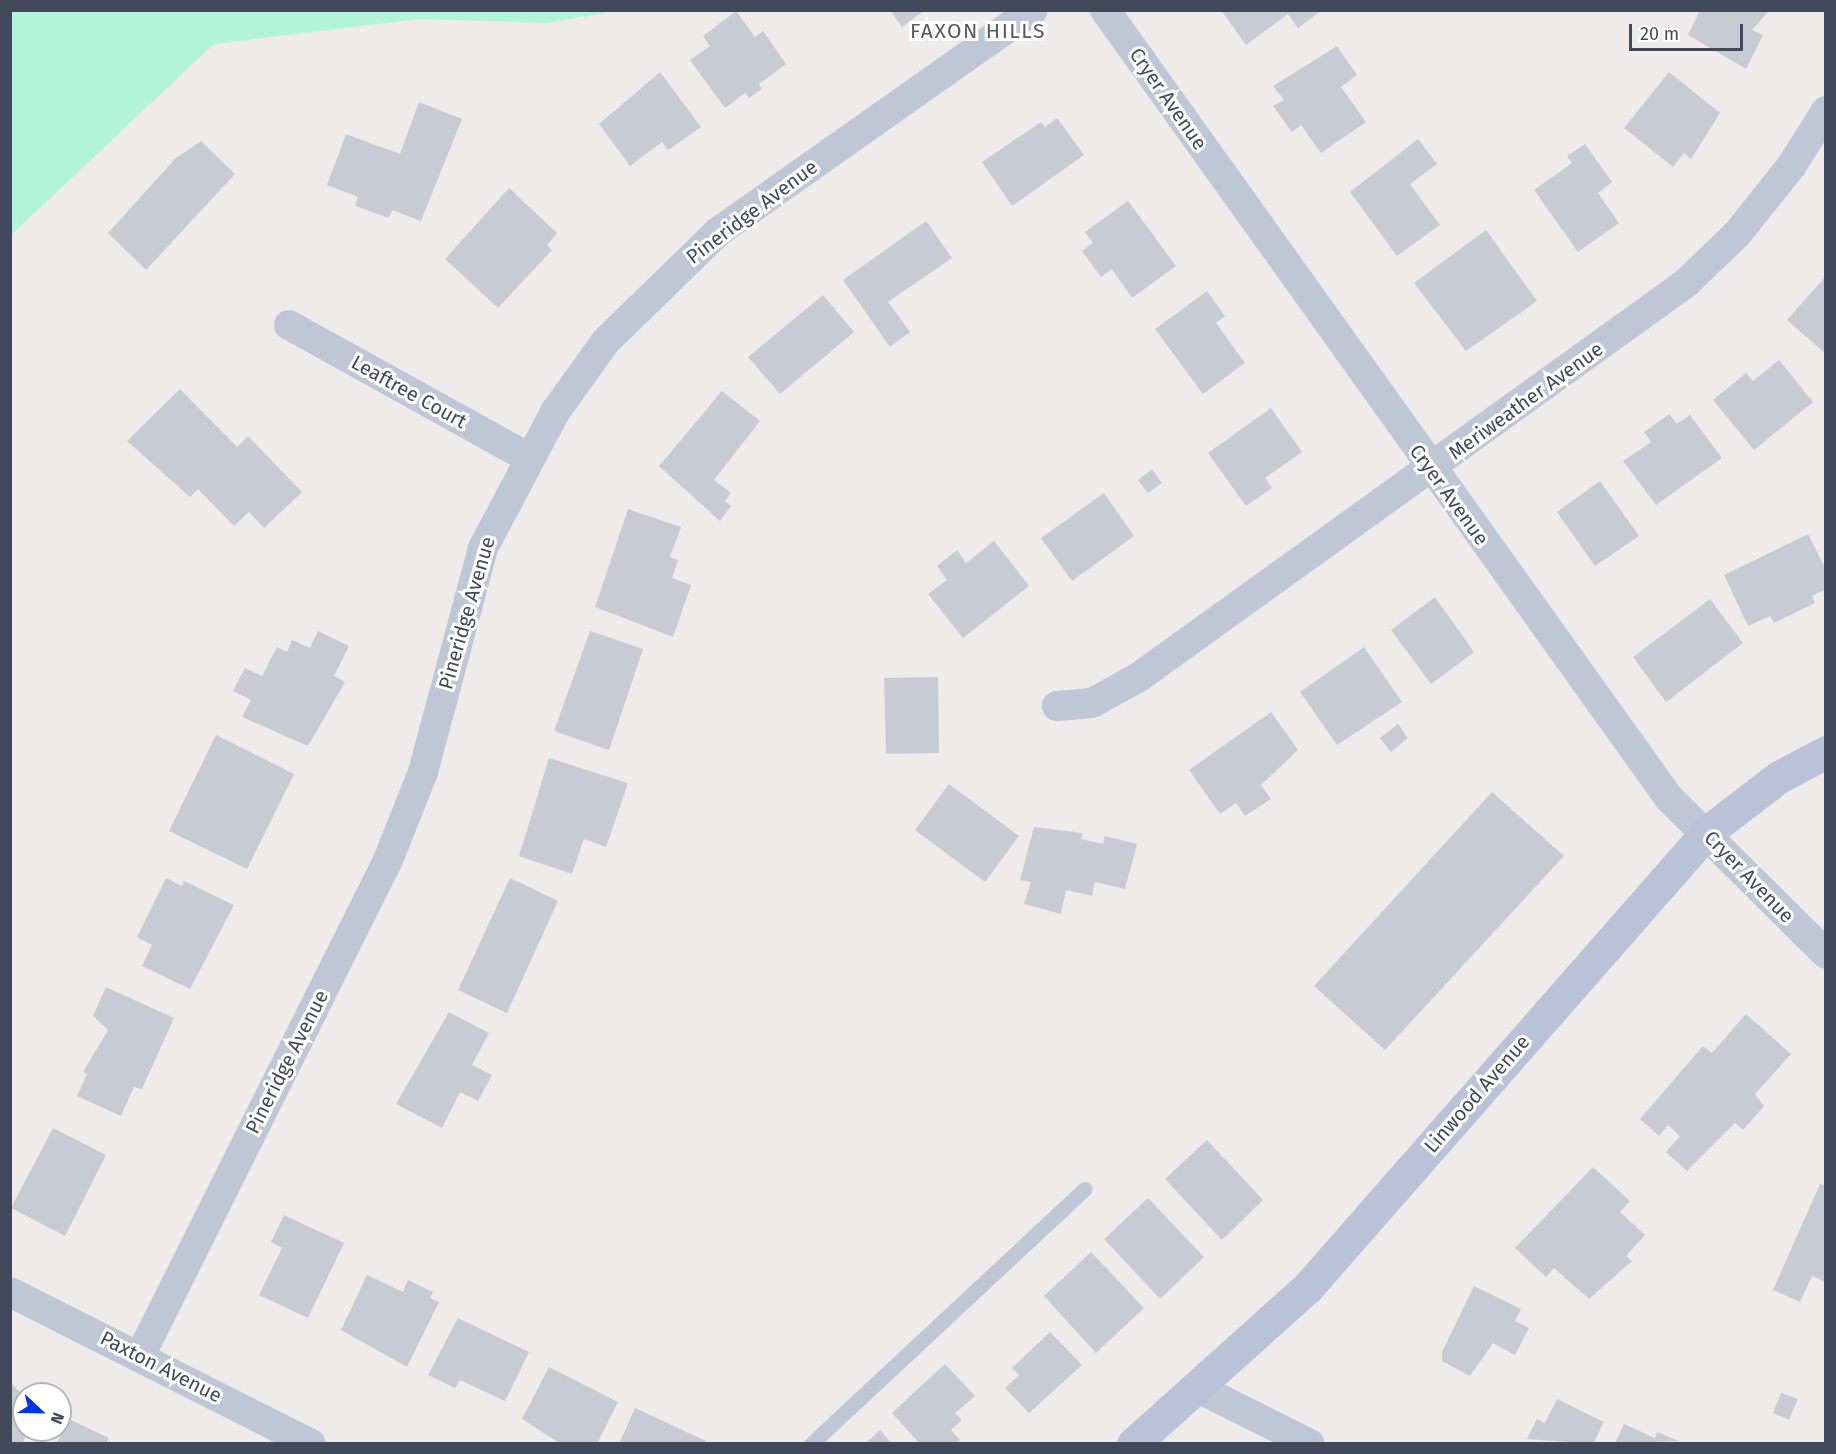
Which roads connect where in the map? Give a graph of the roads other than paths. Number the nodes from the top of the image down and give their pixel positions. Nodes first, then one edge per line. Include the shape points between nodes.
1 (1033, 10) edge
2 (1105, 10) edge
3 (1826, 111) edge
4 (289, 325) dead end
5 (529, 458) junction
6 (1431, 471) junction
7 (1057, 706) dead end
8 (1826, 752) edge
9 (1707, 832) junction
10 (1826, 954) edge
11 (1084, 1189) dead end
12 (10, 1292) edge
13 (140, 1356) junction
14 (1196, 1387) junction
15 (312, 1443) edge
16 (811, 1443) edge
17 (1133, 1443) edge
18 (1310, 1443) edge

1 - 5 street, Pineridge Avenue via 718,232 653,290 606,341
2 - 6 street, Cryer Avenue
3 - 6 street, Meriweather Avenue via 1792,165 1737,234 1686,283
4 - 5 street, Leaftree Court
5 - 13 street, Pineridge Avenue via 483,548 423,772 388,860
6 - 7 street, Meriweather Avenue via 1139,677 1092,703
6 - 9 street, Cryer Avenue via 1669,798
8 - 9 main road, Linwood Avenue via 1779,777
9 - 10 street, Cryer Avenue via 1738,871
9 - 14 main road, Linwood Avenue via 1307,1288
11 - 16 lane
12 - 13 street, Paxton Avenue
13 - 15 street, Paxton Avenue
14 - 17 main road, Linwood Avenue
14 - 18 street

